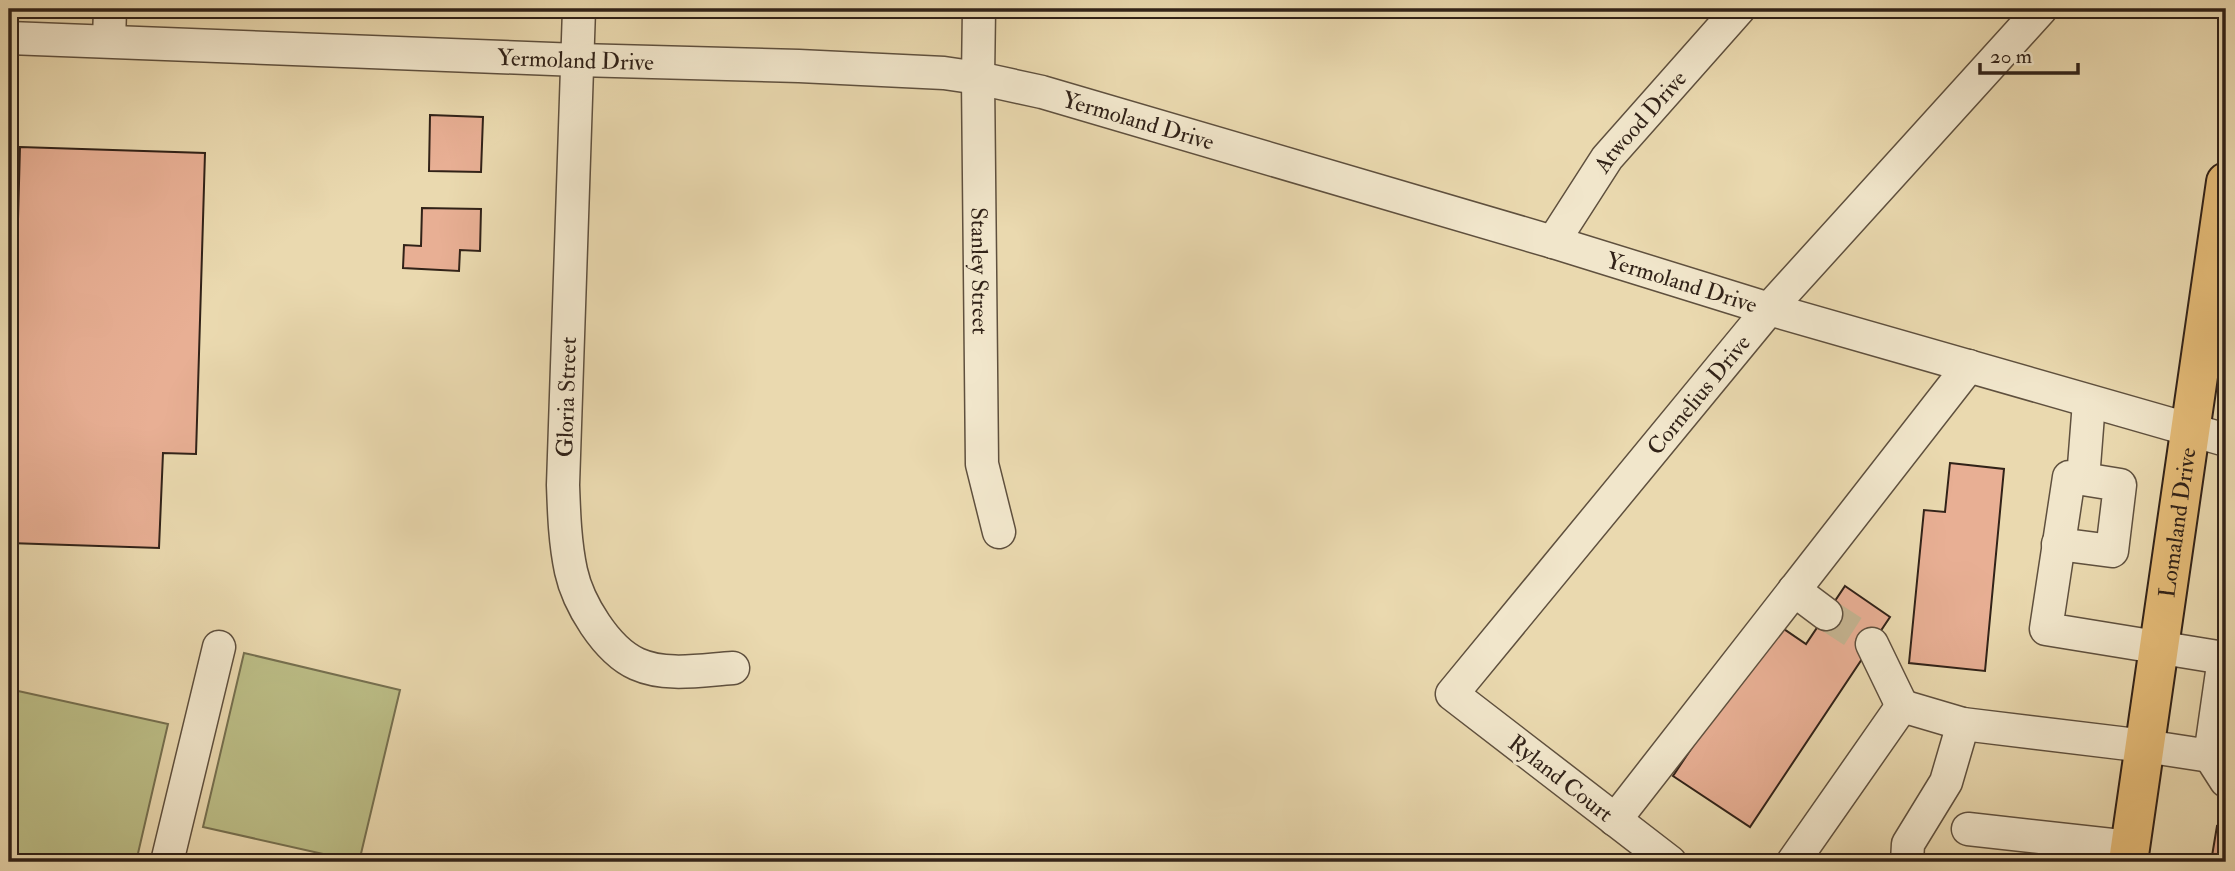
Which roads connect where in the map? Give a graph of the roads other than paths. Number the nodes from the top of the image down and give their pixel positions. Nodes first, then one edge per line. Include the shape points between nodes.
1 (110, 9) edge
2 (579, 9) edge
3 (979, 9) edge
4 (1739, 9) edge
5 (2041, 9) edge
6 (9, 38) edge
7 (109, 41) junction
8 (578, 60) junction
9 (978, 78) junction
10 (2226, 182) edge
11 (1553, 242) junction
12 (1769, 309) junction
13 (1969, 366) junction
14 (2089, 402) junction
15 (2208, 435) edge
16 (2083, 479) junction
17 (999, 532) dead end
18 (2058, 544) junction
19 (1794, 590) junction
20 (1826, 614) tunnel mouth
21 (1872, 645) tunnel mouth
22 (219, 647) dead end
23 (2160, 647) junction
24 (733, 668) dead end
25 (2224, 668) edge
26 (1452, 694) joint
27 (1902, 706) junction
28 (1962, 724) junction
29 (2145, 746) junction
30 (2221, 765) edge
31 (1615, 820) junction
32 (1968, 829) dead end
33 (2129, 855) edge
34 (167, 862) edge
35 (1671, 862) edge
36 (1793, 862) edge
37 (1907, 862) edge

1 - 7 street
2 - 8 street, Gloria Street
3 - 9 street, Stanley Street
4 - 11 street, Atwood Drive via 1607,158
5 - 12 street, Cornelius Drive
6 - 7 street, Yermoland Drive
7 - 8 street, Yermoland Drive
8 - 9 street, Yermoland Drive via 799,66
8 - 24 street, Gloria Street via 563,485 571,573 598,629 637,664 686,672
9 - 11 street, Yermoland Drive via 1042,92
9 - 17 street, Stanley Street via 982,464
10 - 15 main road, Lomaland Drive
11 - 12 street, Yermoland Drive
12 - 13 street, Yermoland Drive
12 - 26 street, Cornelius Drive
13 - 14 street, Yermoland Drive
13 - 19 street
14 - 15 street, Yermoland Drive
14 - 16 street
15 - 23 main road, Lomaland Drive
16 - 18 street via 2069,477
16 - 18 street via 2120,485 2112,551
18 - 23 street via 2046,629
19 - 20 street
19 - 31 street
21 - 27 street
22 - 34 street
23 - 25 street
23 - 29 main road, Lomaland Drive
25 - 30 street
26 - 31 street, Ryland Court
27 - 28 street
27 - 36 street
28 - 29 street
28 - 37 street via 1946,782 1908,844
29 - 30 street
29 - 33 main road, Lomaland Drive
31 - 35 street, Ryland Court
32 - 33 street

